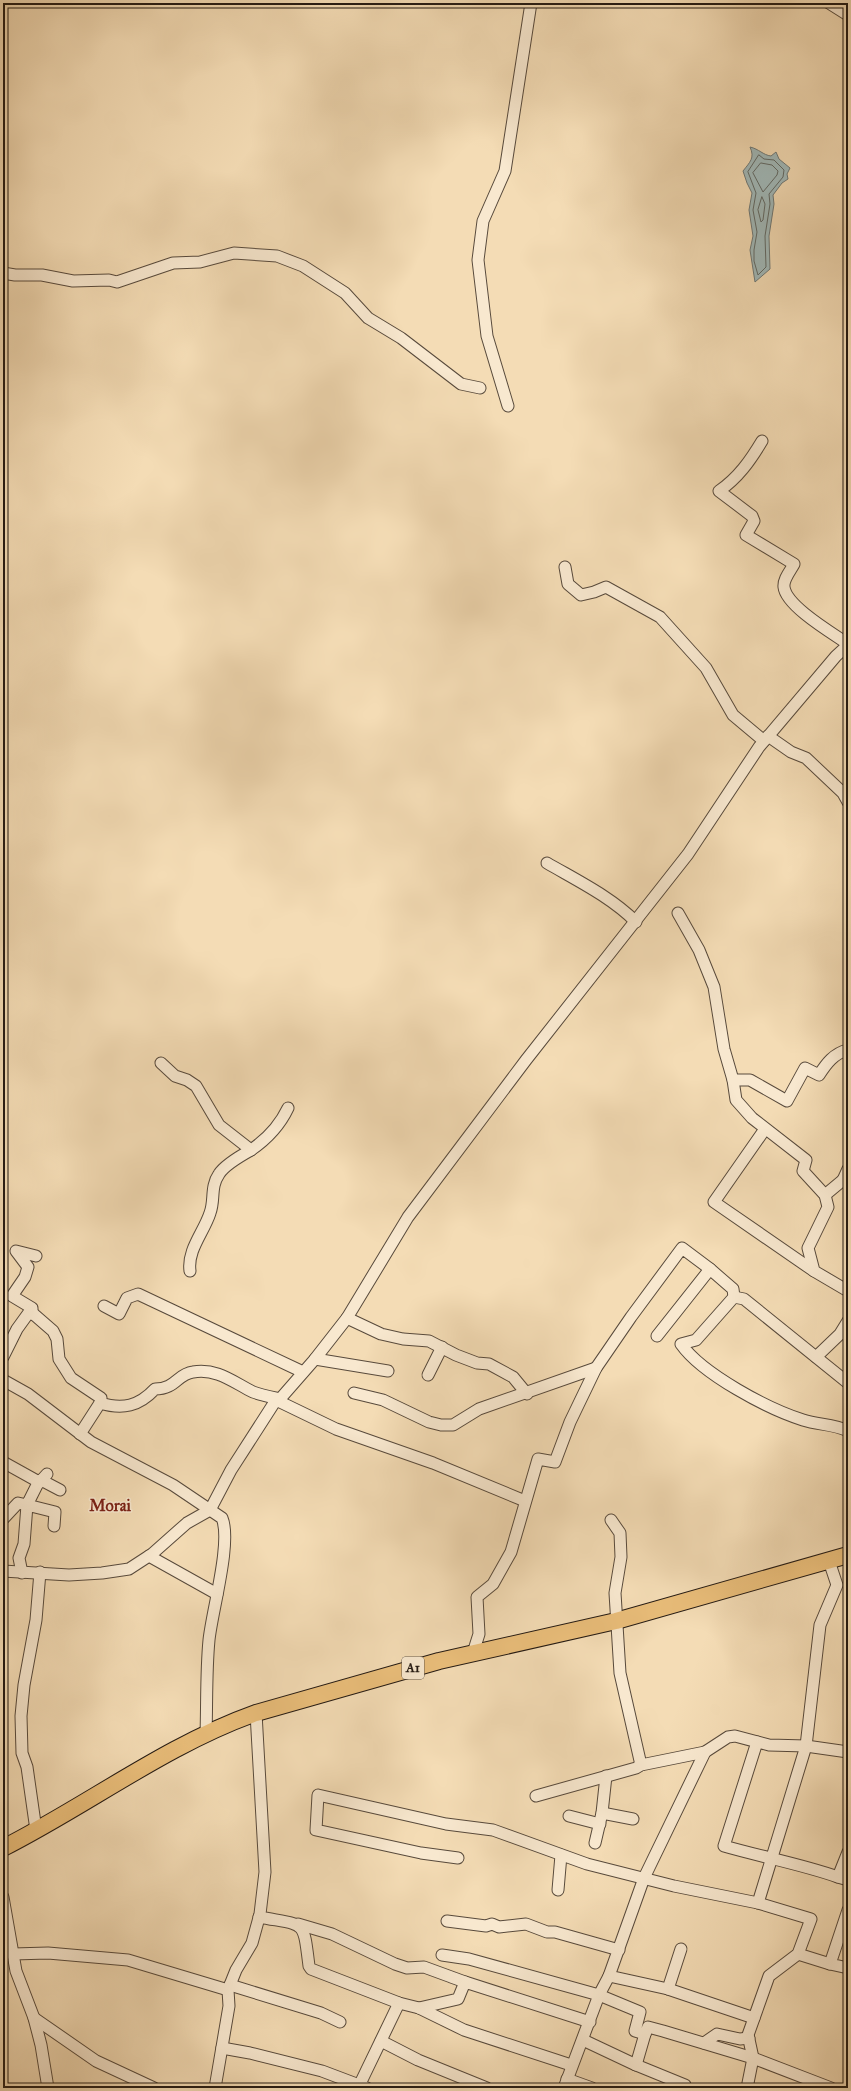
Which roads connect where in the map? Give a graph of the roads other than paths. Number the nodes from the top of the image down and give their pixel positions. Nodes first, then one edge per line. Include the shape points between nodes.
1 (531, 3) edge
2 (830, 3) edge
3 (848, 15) edge
4 (3, 273) edge
5 (480, 388) dead end
6 (508, 406) dead end
7 (762, 441) dead end
8 (565, 567) dead end
9 (848, 644) edge
10 (766, 739) junction
11 (848, 802) edge
12 (547, 863) dead end
13 (678, 913) dead end
14 (636, 922) junction
15 (848, 1050) edge
16 (161, 1063) dead end
17 (733, 1080) junction
18 (288, 1108) dead end
19 (765, 1129) junction
20 (251, 1150) junction
21 (848, 1169) edge
22 (846, 1181) edge
23 (825, 1195) junction
24 (36, 1256) dead end
25 (710, 1270) junction
26 (190, 1271) dead end
27 (814, 1271) junction
28 (848, 1291) edge
29 (734, 1297) junction
30 (104, 1306) dead end
31 (30, 1311) junction
32 (347, 1318) junction
33 (848, 1321) edge
34 (657, 1336) dead end
35 (442, 1347) junction
36 (3, 1357) edge
37 (816, 1357) junction
38 (315, 1359) junction
39 (596, 1368) junction
40 (388, 1371) dead end
41 (303, 1372) junction
42 (428, 1375) dead end
43 (3, 1380) edge
44 (848, 1383) edge
45 (354, 1393) dead end
46 (527, 1394) junction
47 (278, 1400) junction
48 (100, 1403) junction
49 (848, 1431) edge
50 (80, 1434) junction
51 (3, 1462) edge
52 (42, 1479) junction
53 (60, 1490) dead end
54 (525, 1501) junction
55 (27, 1505) junction
56 (210, 1510) junction
57 (3, 1519) edge
58 (611, 1520) dead end
59 (54, 1526) dead end
60 (848, 1555) edge
61 (149, 1556) junction
62 (828, 1561) junction
63 (3, 1572) edge
64 (40, 1572) junction
65 (22, 1573) junction
66 (217, 1594) junction
67 (616, 1621) junction
68 (474, 1653) junction
69 (256, 1713) junction
70 (206, 1735) junction
71 (758, 1742) junction
72 (806, 1746) junction
73 (705, 1752) junction
74 (848, 1752) edge
75 (641, 1765) junction
76 (606, 1776) junction
77 (536, 1796) dead end
78 (569, 1816) dead end
79 (601, 1819) junction
80 (633, 1819) dead end
81 (36, 1830) junction
82 (595, 1843) dead end
83 (3, 1848) edge
84 (848, 1852) edge
85 (560, 1855) junction
86 (458, 1858) dead end
87 (771, 1859) junction
88 (644, 1878) junction
89 (843, 1879) edge
90 (558, 1890) dead end
91 (3, 1897) edge
92 (758, 1903) junction
93 (848, 1910) edge
94 (259, 1917) junction
95 (447, 1921) dead end
96 (298, 1924) junction
97 (681, 1949) dead end
98 (619, 1950) junction
99 (13, 1954) junction
100 (798, 1954) junction
101 (442, 1955) dead end
102 (830, 1964) junction
103 (848, 1968) edge
104 (609, 1976) junction
105 (465, 1982) junction
106 (229, 1987) junction
107 (668, 1989) junction
108 (599, 1995) junction
109 (399, 2003) junction
110 (419, 2008) junction
111 (34, 2018) junction
112 (754, 2018) junction
113 (340, 2022) dead end
114 (590, 2022) junction
115 (645, 2034) junction
116 (749, 2038) junction
117 (583, 2040) junction
118 (381, 2041) junction
119 (704, 2043) junction
120 (222, 2048) junction
121 (753, 2058) junction
122 (571, 2065) junction
123 (636, 2065) junction
124 (565, 2083) edge
125 (361, 2087) edge
126 (48, 2088) edge
127 (154, 2088) edge
128 (215, 2088) edge
129 (487, 2088) edge
130 (592, 2088) edge
131 (684, 2088) edge
132 (747, 2088) edge
133 (831, 2088) edge

1 - 6 street via 505,171 483,222 478,260 487,336
2 - 3 street
4 - 5 street via 42,275 73,281 117,282 172,263 200,262 234,253 277,256 303,266 345,293 368,318 401,338 461,384
7 - 9 street via 751,460 734,480 719,491 752,516 754,521 746,535 794,564 784,588 791,600 809,617
8 - 10 street via 568,584 581,594 606,587 660,617 706,668 733,715
9 - 10 street
10 - 11 street via 806,758 843,793
10 - 14 street via 703,834
12 - 14 street via 623,909
13 - 17 street via 699,950 714,987 724,1049
14 - 32 street via 526,1060 408,1216
15 - 17 street via 842,1051 826,1063 819,1075 805,1068 787,1101 750,1080
16 - 20 street via 175,1076 196,1086 219,1125
17 - 19 street via 736,1100
18 - 20 street via 272,1132
19 - 23 street via 806,1160 803,1171
19 - 27 street via 714,1202
20 - 26 street via 217,1177 210,1212 189,1260
21 - 22 street
22 - 23 street
23 - 27 street via 828,1208 808,1248
24 - 31 street via 16,1251 28,1267 25,1277 12,1296 32,1308 32,1314
25 - 29 street via 733,1289
25 - 34 street
25 - 39 street via 682,1248
27 - 28 street
29 - 37 street via 744,1299
29 - 49 street via 696,1340 681,1344 688,1355 746,1395 767,1406 804,1420
30 - 41 street via 119,1314 127,1298 138,1294
31 - 36 street via 17,1329
31 - 48 street via 53,1331 57,1339 59,1358 71,1378 101,1398
32 - 35 street via 381,1334 429,1342
32 - 38 street
33 - 37 street via 840,1334
35 - 42 street
35 - 46 street via 478,1363 489,1364 513,1377
37 - 44 street
38 - 40 street
38 - 41 street
39 - 46 street
39 - 54 street via 570,1422 555,1462 538,1459
41 - 47 street
43 - 50 street via 28,1394
45 - 46 street via 384,1400 428,1422 441,1425 453,1425 479,1409
47 - 48 street via 254,1392 216,1373 201,1371 186,1374 174,1385 155,1389 148,1396 126,1407 118,1408
47 - 54 street via 336,1429 433,1463
47 - 56 street via 231,1470
48 - 50 street
50 - 56 street via 173,1485
51 - 52 street
52 - 53 street
52 - 55 street
54 - 68 street via 511,1552 492,1584 477,1597 478,1634
55 - 57 street via 18,1503
55 - 59 street via 55,1512
55 - 65 street via 24,1544 19,1558
56 - 61 street via 187,1523
56 - 66 street via 222,1518 225,1524
58 - 67 street via 620,1532 621,1556 615,1593
60 - 62 highway, A1
61 - 64 street via 129,1569 102,1573
61 - 66 street
62 - 67 highway, A1
62 - 72 street via 837,1585 820,1625
63 - 65 street
64 - 65 street
64 - 81 street via 36,1620 21,1716 22,1753 27,1767
66 - 70 street via 209,1640
67 - 68 highway, A1
67 - 75 street via 620,1672
68 - 69 highway, A1
69 - 70 highway, A1
69 - 94 street via 265,1872
70 - 81 highway, A1
71 - 72 street via 769,1745
71 - 73 street via 735,1736 728,1737
71 - 87 street via 724,1846
72 - 74 street
72 - 87 street
73 - 75 street
73 - 88 street
75 - 76 street
76 - 77 street
76 - 79 street
78 - 79 street
79 - 80 street
79 - 82 street
81 - 83 highway, A1
84 - 89 street
85 - 86 street via 493,1830 446,1824 318,1795 316,1830 421,1853
85 - 88 street
85 - 90 street
87 - 89 street via 808,1866
87 - 92 street
88 - 92 street
88 - 98 street
91 - 99 street
92 - 100 street via 811,1919
93 - 102 street
94 - 96 street
94 - 106 street via 252,1943
95 - 98 street via 486,1926 492,1924 498,1927 526,1924 547,1932
96 - 105 street via 332,1934 395,1964 407,1968 424,1968
96 - 109 street via 304,1931 309,1966
97 - 107 street
98 - 104 street
99 - 106 street via 48,1953 128,1960
99 - 111 street via 16,1971
100 - 102 street
100 - 112 street via 768,1976
101 - 108 street
102 - 103 street
104 - 107 street
104 - 108 street
105 - 110 street via 458,1999
105 - 114 street
106 - 113 street via 321,2013
106 - 120 street via 229,2006
107 - 112 street
108 - 114 street
108 - 115 street via 640,2012 635,2031
109 - 110 street
109 - 118 street
110 - 122 street via 464,2030
111 - 126 street
111 - 127 street via 96,2061
112 - 116 street
114 - 117 street
115 - 119 street via 648,2027
115 - 123 street
116 - 119 street via 740,2039 717,2034
116 - 121 street
117 - 122 street
117 - 123 street
118 - 125 street
118 - 129 street via 418,2060
119 - 121 street
120 - 125 street via 322,2071
120 - 128 street
121 - 132 street
121 - 133 street
122 - 124 street
123 - 131 street via 685,2085
124 - 130 street

